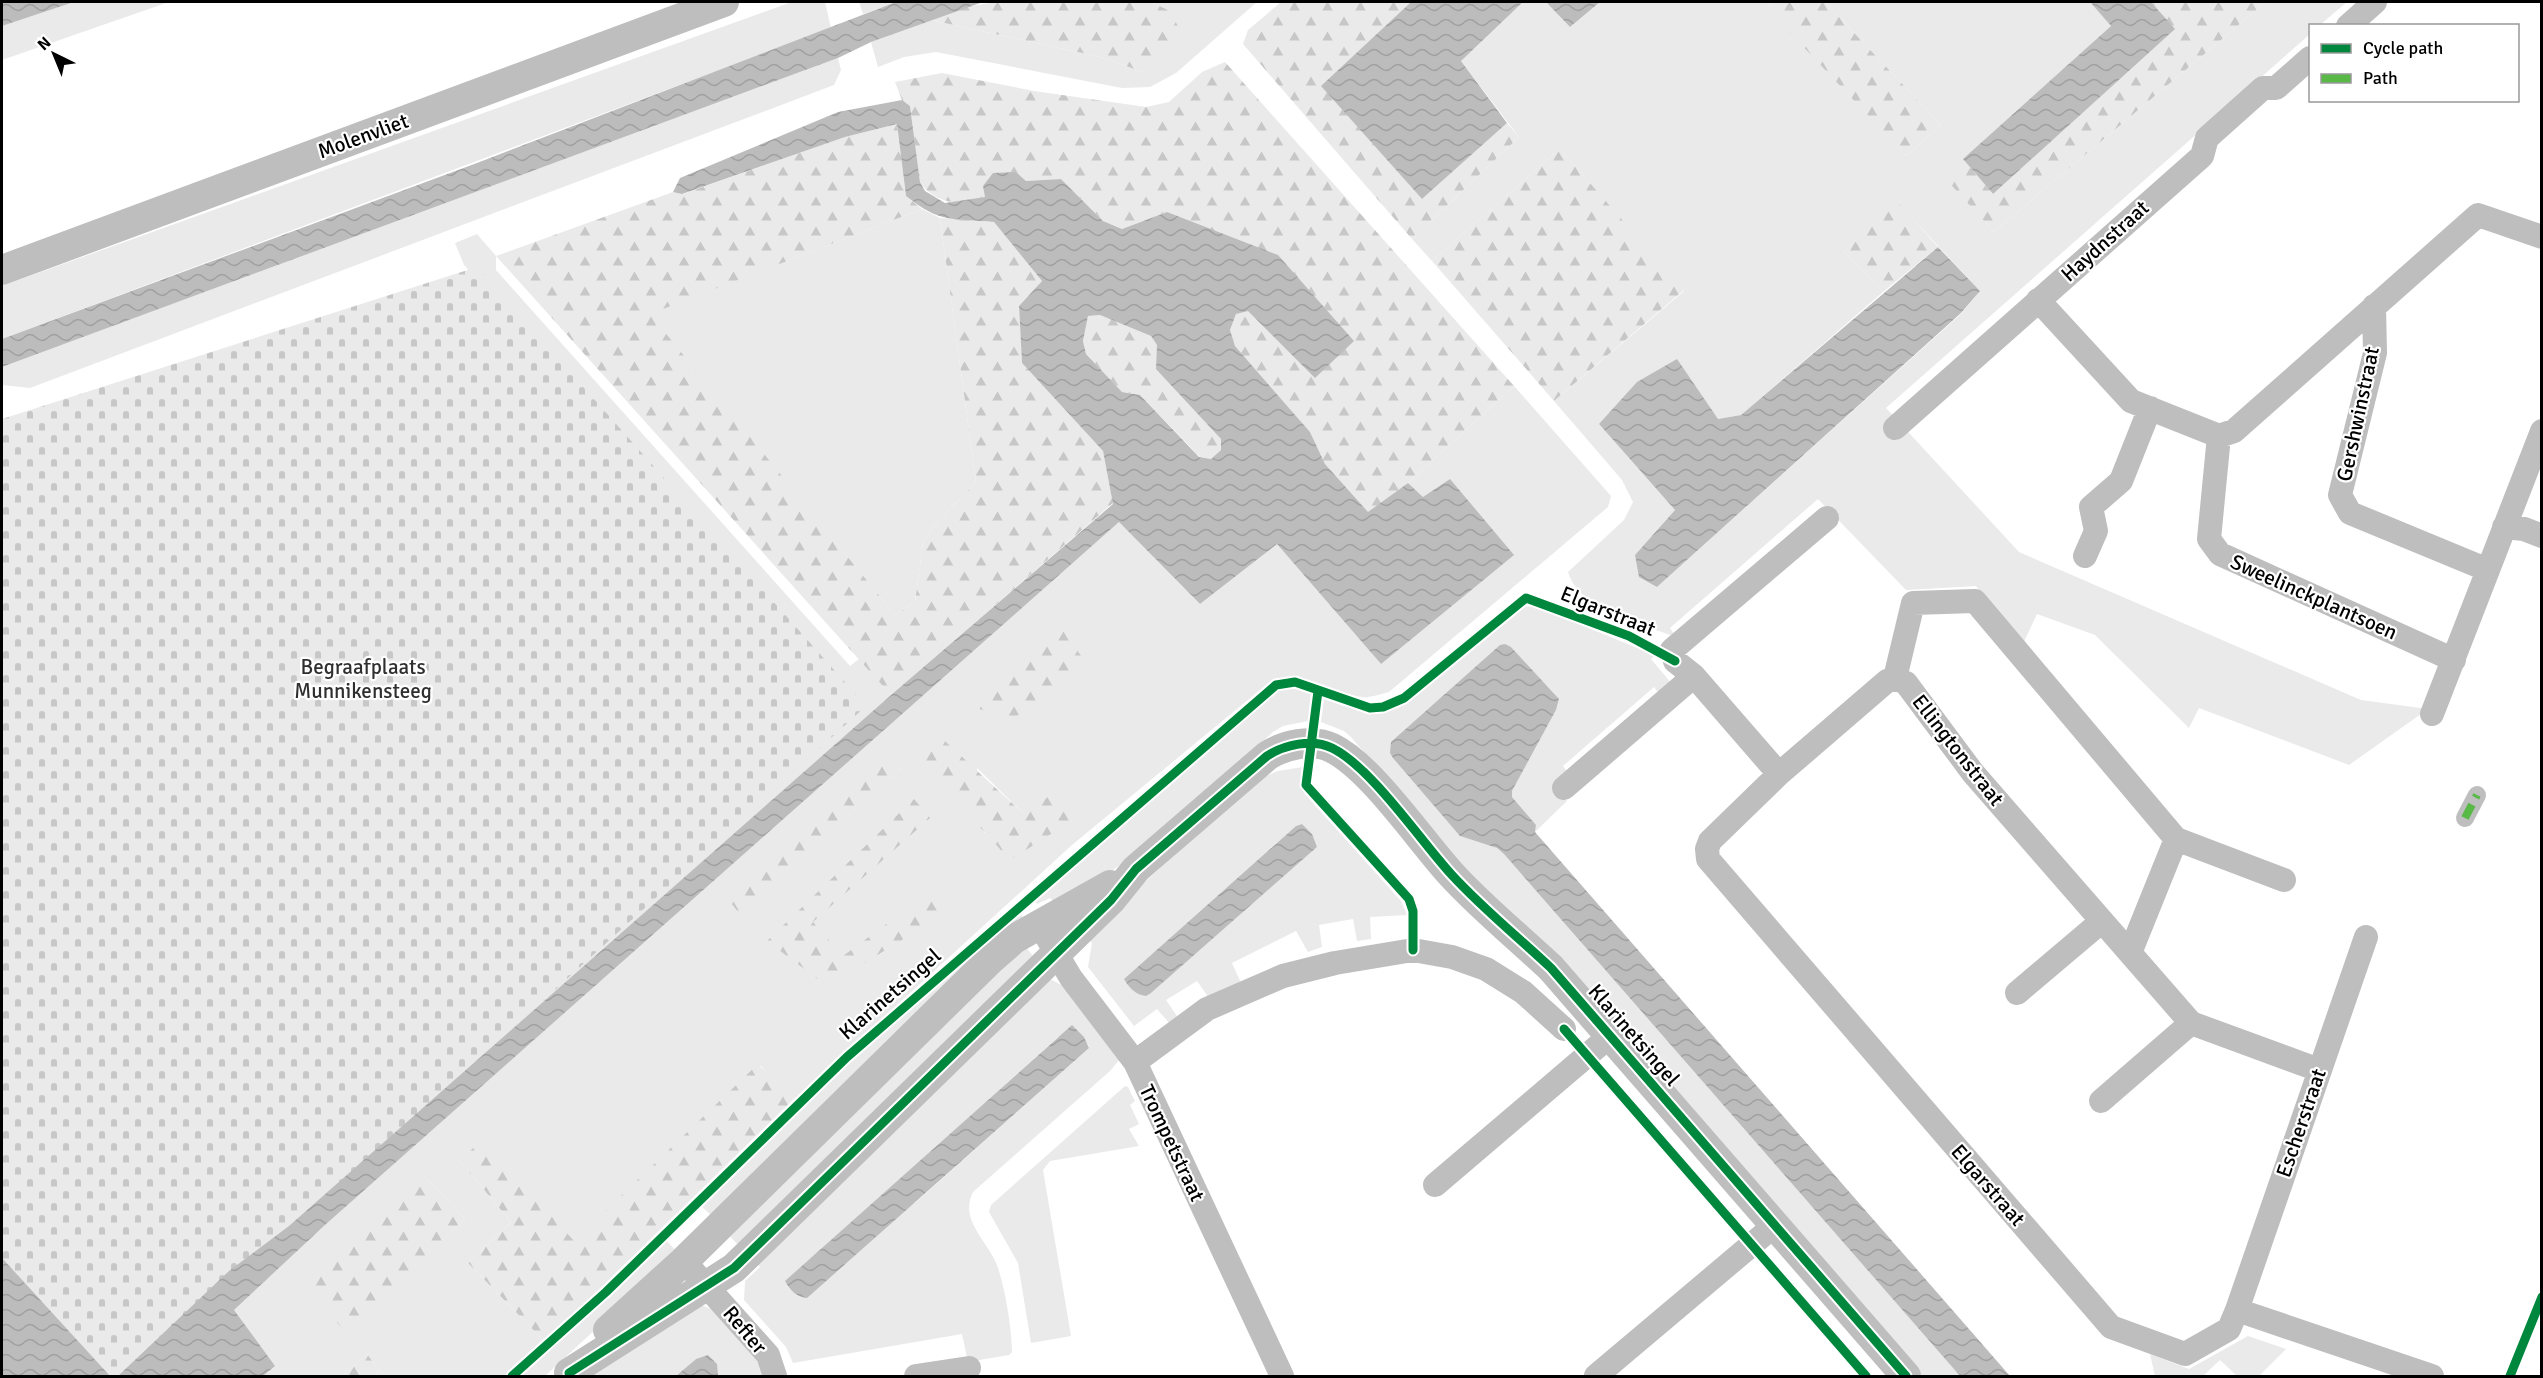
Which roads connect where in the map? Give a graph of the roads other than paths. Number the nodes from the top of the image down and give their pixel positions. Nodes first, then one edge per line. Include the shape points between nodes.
1 (724, 2) edge
2 (2375, 2) edge
3 (2350, 24) edge
4 (2309, 59) edge
5 (2541, 237) edge
6 (2, 270) edge
7 (2038, 300) junction
8 (2374, 306) junction
9 (2150, 408) junction
10 (1895, 428) dead end
11 (2541, 431) edge
12 (2220, 436) junction
13 (1827, 518) dead end
14 (2504, 527) junction
15 (2541, 536) edge
16 (2085, 556) dead end
17 (2488, 570) junction
18 (2454, 660) junction
19 (1694, 676) junction
20 (1895, 678) junction
21 (2432, 714) dead end
22 (1779, 774) junction
23 (1564, 788) dead end
24 (2476, 795) dead end
25 (2465, 818) dead end
26 (2176, 839) junction
27 (1136, 869) junction
28 (2284, 880) dead end
29 (2102, 921) junction
30 (1039, 924) junction
31 (2366, 937) dead end
32 (1057, 951) junction
33 (2130, 953) junction
34 (2017, 993) dead end
35 (2191, 1023) junction
36 (1564, 1029) dead end
37 (1611, 1035) junction
38 (1135, 1062) junction
39 (2319, 1070) junction
40 (2101, 1101) dead end
41 (1435, 1185) dead end
42 (1774, 1225) junction
43 (684, 1261) junction
44 (707, 1286) junction
45 (2237, 1310) junction
46 (969, 1368) dead end
47 (567, 1375) edge
48 (775, 1377) edge
49 (916, 1377) edge
50 (1282, 1377) edge
51 (1596, 1377) edge
52 (1906, 1377) edge
53 (2432, 1377) edge

1 - 6 street, Molenvliet
2 - 3 street
4 - 7 street, Haydnstraat via 2276,88 2263,88 2207,138 2202,156
5 - 8 street, Gershwinstraat via 2478,214
7 - 9 street via 2131,401
7 - 10 street, Haydnstraat
8 - 12 street, Gershwinstraat via 2234,431
8 - 17 street, Gershwinstraat via 2375,353 2340,495 2350,513
9 - 12 street
9 - 16 street via 2121,481 2091,507 2096,531
11 - 14 street
12 - 18 street, Sweelinckplantsoen via 2209,539 2220,554
13 - 19 street, Elgarstraat via 1672,650 1674,661
14 - 15 street
14 - 17 street
17 - 18 street
18 - 21 street
19 - 22 street, Elgarstraat
19 - 23 street
20 - 22 street, Elgarstraat
20 - 26 street, Ellingtonstraat via 1913,603 1974,601
20 - 29 street, Ellingtonstraat via 1906,683 1972,773
22 - 45 street, Elgarstraat via 1710,841 1708,859 2111,1327 2185,1354 2229,1329
24 - 25 street
26 - 28 street, Ellingtonstraat
26 - 33 street
27 - 30 street, Klarinetsingel
27 - 32 street, Klarinetsingel via 1111,900
27 - 37 street, Klarinetsingel via 1276,750 1312,744 1331,748 1365,774 1451,874 1551,968
29 - 33 street, Ellingtonstraat
29 - 34 street
30 - 32 street, Trompetstraat
30 - 43 street, Klarinetsingel via 1014,939 974,975
31 - 39 street, Escherstraat
32 - 38 street, Trompetstraat via 1071,978
32 - 44 street, Klarinetsingel via 734,1268
33 - 35 street, Ellingtonstraat
35 - 39 street, Ellingtonstraat
35 - 40 street
36 - 38 street via 1523,992 1486,969 1452,957 1413,950 1283,976 1208,1008
37 - 41 street, Klarinetsingel
37 - 42 street, Klarinetsingel
38 - 50 street, Trompetstraat
39 - 45 street, Escherstraat
42 - 51 street
42 - 52 street, Klarinetsingel
43 - 44 street, Refter
43 - 47 street, Klarinetsingel via 599,1338
44 - 47 street, Klarinetsingel
44 - 48 street, Refter via 768,1355
45 - 53 street
46 - 49 street

